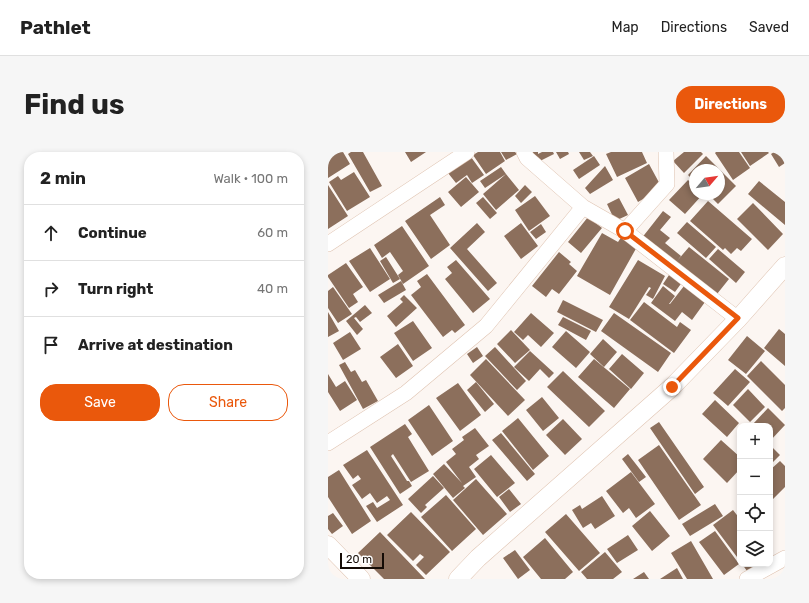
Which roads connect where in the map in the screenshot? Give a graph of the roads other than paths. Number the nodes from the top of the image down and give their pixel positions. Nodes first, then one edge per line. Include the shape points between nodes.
1 (467, 152) edge
2 (524, 152) edge
3 (666, 152) edge
4 (583, 207) junction
5 (625, 231) junction
6 (328, 244) edge
7 (785, 266) edge
8 (738, 318) junction
9 (328, 443) edge
10 (328, 544) edge
11 (785, 558) edge
12 (361, 579) edge
13 (458, 579) edge
14 (747, 579) edge

1 - 6 street
2 - 4 street via 527,158
3 - 5 street via 667,184
4 - 5 street
4 - 9 street via 486,326 406,393
5 - 8 street
7 - 8 street
8 - 13 street via 672,387 478,558
10 - 12 street
11 - 14 street

